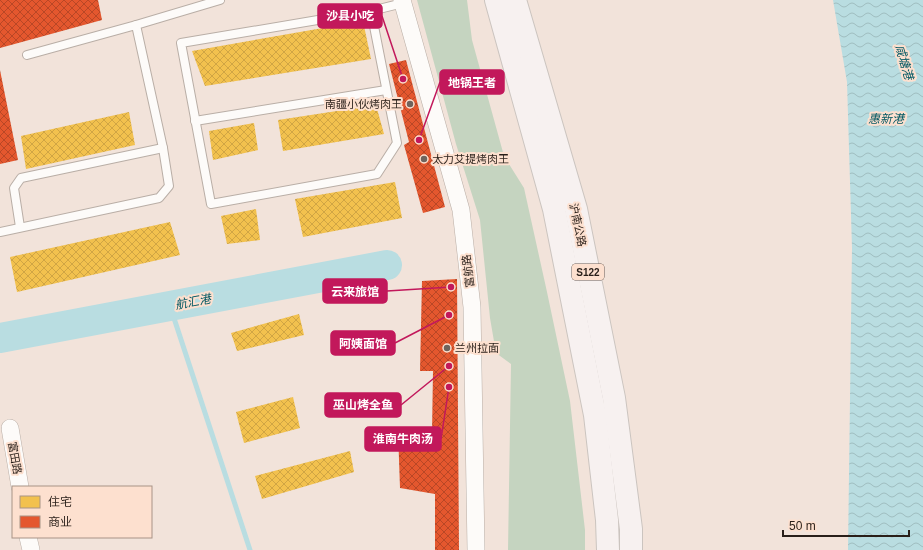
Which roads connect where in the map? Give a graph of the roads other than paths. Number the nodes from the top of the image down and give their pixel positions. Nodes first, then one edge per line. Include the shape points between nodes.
1 (220, 0) edge
2 (496, 0) edge
3 (515, 0) edge
4 (403, 2) edge
5 (370, 11) junction
6 (136, 25) junction
7 (28, 55) dead end
8 (386, 90) junction
9 (195, 121) junction
10 (163, 148) junction
11 (20, 228) junction
12 (0, 232) edge
13 (10, 428) dead end
14 (20, 486) edge
15 (28, 538) edge
16 (31, 550) edge
17 (476, 550) edge
18 (608, 550) edge
19 (631, 550) edge

1 - 6 lane
2 - 18 main road, 沪南公路 / S122 via 554,209 595,415
3 - 19 main road, 沪南公路 / S122 via 576,209 614,398 631,529
4 - 5 lane
4 - 17 street, 富航路 via 461,210 472,306
5 - 8 lane
5 - 9 lane via 180,43
6 - 7 lane
6 - 10 lane
8 - 9 lane
8 - 9 lane via 397,143 377,174 211,204
10 - 11 lane via 169,186 159,198
10 - 11 lane via 21,178 14,188
11 - 12 lane
13 - 14 street, 富田路
15 - 16 street

